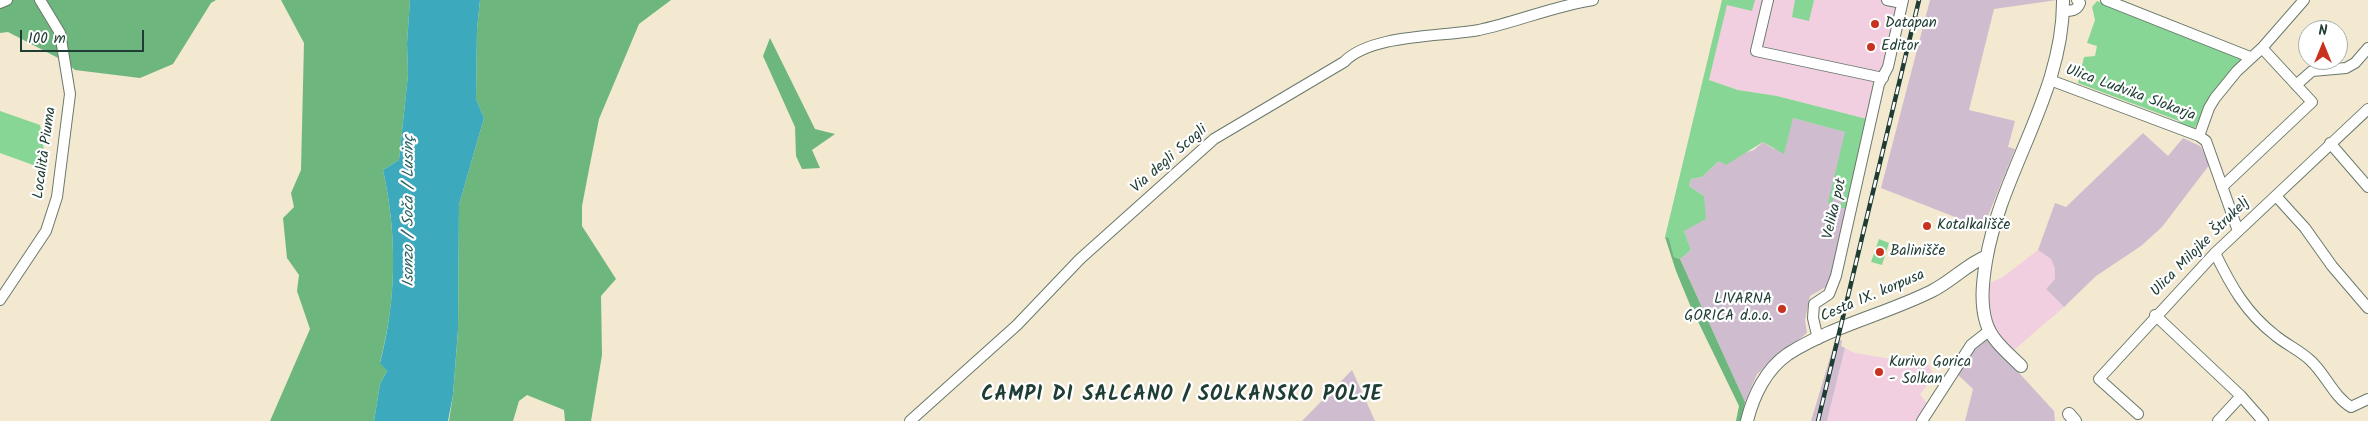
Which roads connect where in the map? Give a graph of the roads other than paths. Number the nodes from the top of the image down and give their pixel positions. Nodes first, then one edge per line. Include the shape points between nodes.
1 (7, 0) edge
2 (40, 0) edge
3 (1593, 0) edge
4 (1768, 0) edge
5 (1887, 0) edge
6 (2106, 0) edge
7 (2304, 0) edge
8 (2080, 1) edge
9 (0, 2) edge
10 (1903, 2) edge
11 (2063, 5) edge
12 (2262, 48) junction
13 (2368, 48) edge
14 (2250, 57) junction
15 (1883, 78) junction
16 (2050, 80) junction
17 (2296, 85) junction
18 (2368, 109) edge
19 (2199, 136) junction
20 (2330, 144) junction
21 (2222, 187) junction
22 (2368, 187) edge
23 (2276, 196) junction
24 (2238, 231) junction
25 (2215, 253) junction
26 (1987, 256) junction
27 (0, 300) edge
28 (2368, 308) edge
29 (2155, 316) junction
30 (1990, 330) junction
31 (1818, 339) junction
32 (2021, 366) dead end
33 (2241, 396) junction
34 (2368, 399) edge
35 (2138, 414) dead end
36 (910, 421) edge
37 (1747, 421) edge
38 (1922, 421) edge
39 (2218, 421) edge
40 (2263, 421) edge

1 - 9 street
2 - 27 street, Località Piuma via 60,33 70,94 57,197 46,231
3 - 36 street, Via degli Scogli via 1479,30 1362,48 1214,139 1080,259 1017,325
4 - 15 street via 1756,51
5 - 10 street, Velika pot
6 - 14 street
7 - 12 street
8 - 11 street via 2073,11
10 - 15 street, Velika pot
11 - 16 main road via 2060,46
12 - 14 street
12 - 17 street
13 - 17 street via 2355,63 2340,69 2312,71
14 - 19 street via 2215,98
15 - 31 street, Velika pot via 1879,84 1836,276 1829,294 1814,304 1812,318
16 - 19 street, Ulica Ludvika Slokarja
16 - 26 main road via 1995,217
17 - 21 street via 2311,100 2310,105
18 - 20 street, Ulica Milojke Štrukelj
19 - 21 street via 2206,141
20 - 22 street
20 - 23 street, Ulica Milojke Štrukelj
21 - 24 street
23 - 24 street, Ulica Milojke Štrukelj
23 - 28 street via 2306,228 2332,266
24 - 25 street, Ulica Milojke Štrukelj
25 - 29 street, Ulica Milojke Štrukelj
25 - 34 street via 2234,291 2256,318 2275,336 2310,360 2342,401 2351,407
26 - 30 main road via 1983,304
26 - 31 main road, Cesta IX. korpusa via 1933,290
29 - 33 street
29 - 35 street, Ulica Milojke Štrukelj via 2099,379
30 - 32 main road via 1994,339
30 - 38 street via 1971,345
31 - 37 main road, Cesta IX. korpusa via 1788,355 1770,372 1755,396
33 - 39 street
33 - 40 street

